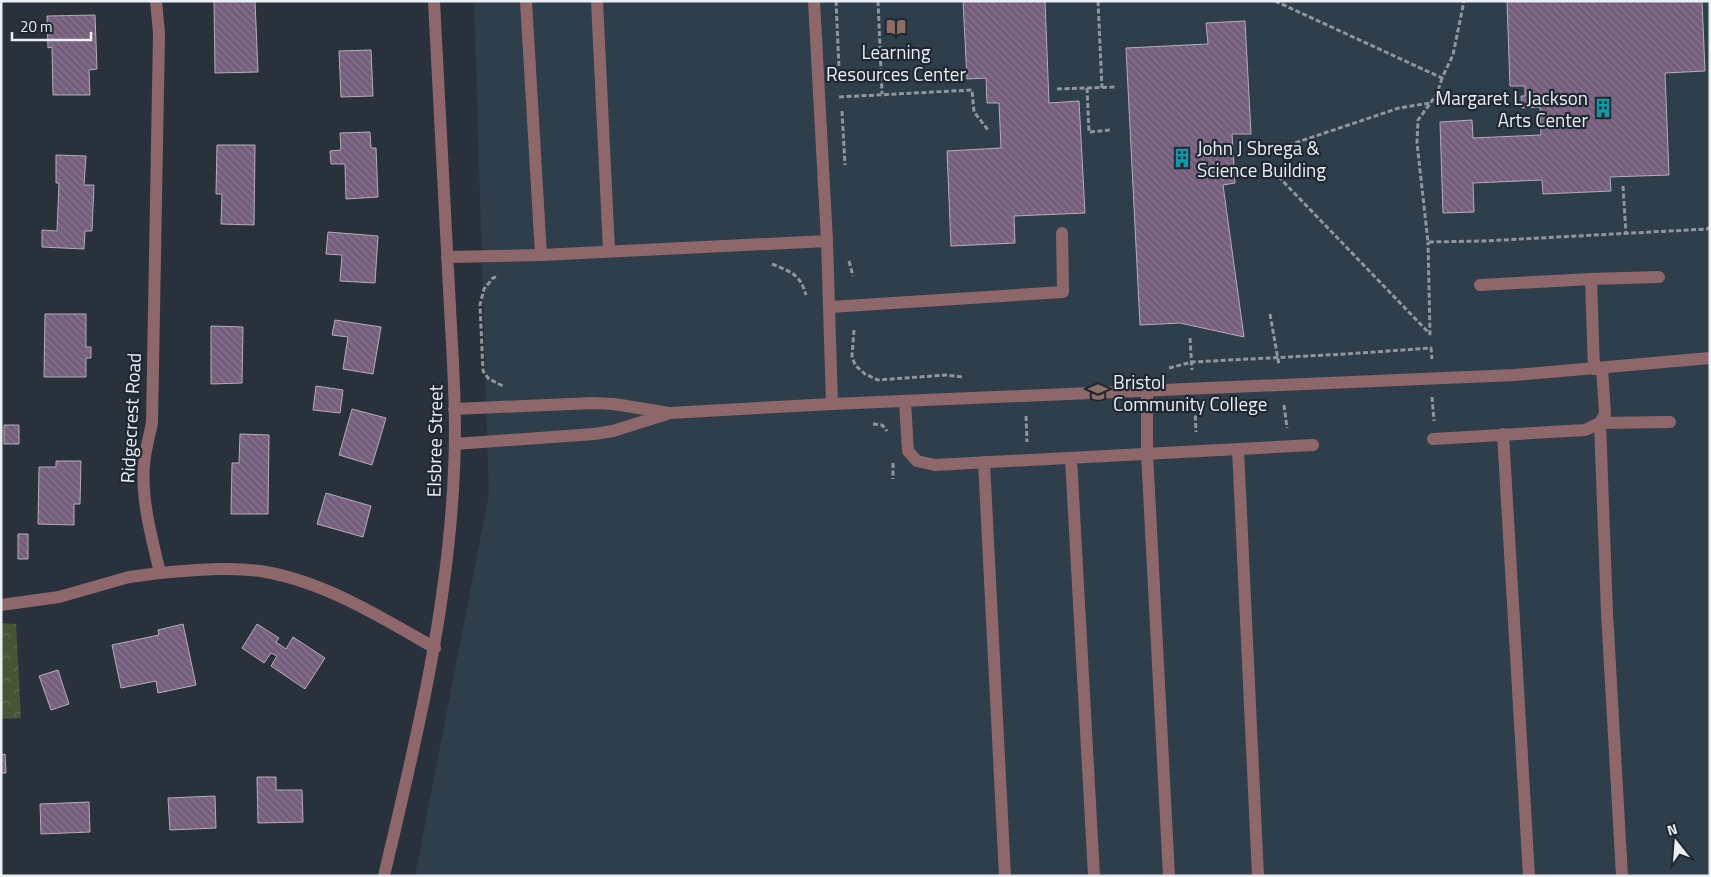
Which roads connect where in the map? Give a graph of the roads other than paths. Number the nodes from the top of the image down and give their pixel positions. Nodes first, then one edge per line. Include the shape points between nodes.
1 (156, 1) edge
2 (434, 1) edge
3 (526, 1) edge
4 (597, 1) edge
5 (814, 1) edge
6 (1062, 233) dead end
7 (827, 240) junction
8 (609, 251) junction
9 (541, 255) junction
10 (447, 257) junction
11 (1659, 277) dead end
12 (1592, 278) junction
13 (1480, 284) dead end
14 (830, 307) junction
15 (1710, 358) edge
16 (1598, 369) junction
17 (1147, 391) junction
18 (905, 402) junction
19 (832, 404) junction
20 (454, 409) junction
21 (669, 413) junction
22 (1670, 422) dead end
23 (1600, 423) junction
24 (1503, 434) junction
25 (1433, 439) dead end
26 (455, 444) junction
27 (1313, 445) dead end
28 (1238, 449) junction
29 (1148, 454) junction
30 (1071, 458) junction
31 (984, 462) junction
32 (160, 573) junction
33 (1, 605) edge
34 (435, 648) junction
35 (384, 876) edge
36 (1005, 876) edge
37 (1094, 876) edge
38 (1169, 876) edge
39 (1258, 876) edge
40 (1529, 876) edge
41 (1622, 876) edge

1 - 32 street, Ridgecrest Road via 159,32 152,423 144,481
2 - 10 street, Elsbree Street
3 - 9 street
4 - 8 street
5 - 7 street
6 - 14 street via 1063,292
7 - 8 street
7 - 14 street
8 - 9 street
9 - 10 street
10 - 20 street, Elsbree Street
11 - 12 street
12 - 13 street
12 - 16 street
14 - 19 street
15 - 16 street
16 - 17 street
16 - 23 street via 1605,414
17 - 18 street
17 - 29 street
18 - 19 street
18 - 31 street via 908,451 917,461 935,465
19 - 21 street
20 - 21 street via 593,403
20 - 26 street, Elsbree Street
21 - 26 street via 594,434
22 - 23 street
23 - 24 street via 1585,430
23 - 41 street
24 - 25 street
24 - 40 street
26 - 34 street, Elsbree Street via 447,561
27 - 28 street
28 - 29 street
28 - 39 street
29 - 30 street
29 - 38 street
30 - 31 street
30 - 37 street
31 - 36 street
32 - 33 street via 129,576 59,598
32 - 34 street via 226,569 280,575 330,592
34 - 35 street, Elsbree Street

